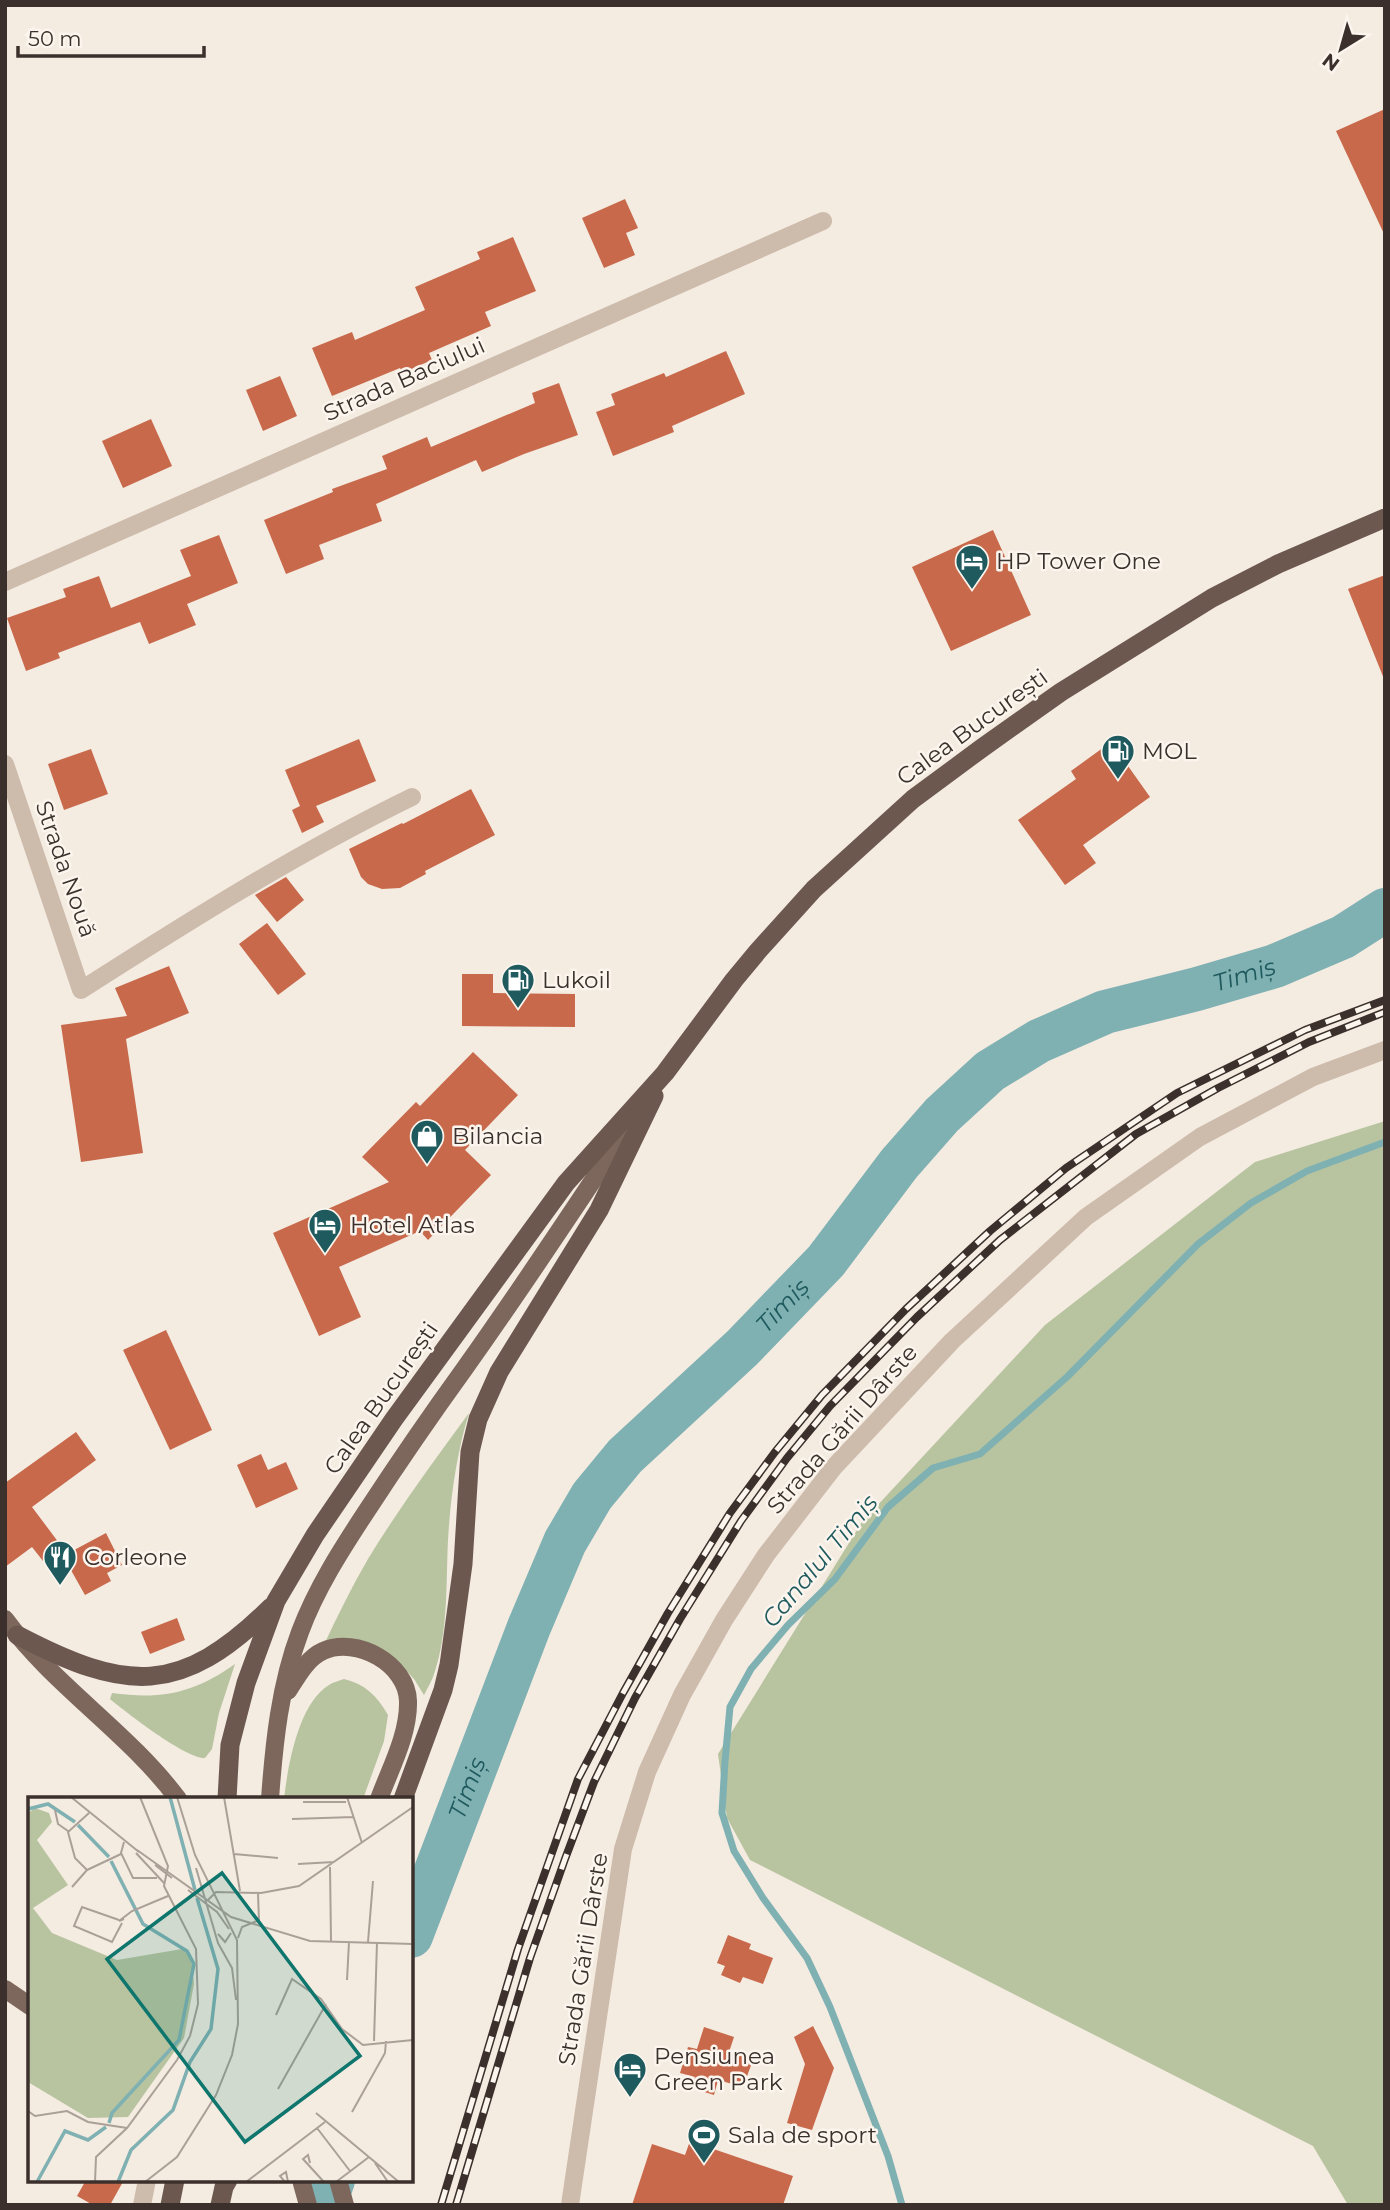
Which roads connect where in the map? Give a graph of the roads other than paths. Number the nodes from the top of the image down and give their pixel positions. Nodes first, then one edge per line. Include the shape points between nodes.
1 (823, 221) dead end
2 (1385, 517) edge
3 (5, 582) edge
4 (5, 764) edge
5 (412, 797) dead end
6 (1385, 1050) edge
7 (665, 1073) junction
8 (276, 1601) junction
9 (11, 1627) edge
10 (282, 1699) junction
11 (176, 1797) edge
12 (227, 1797) edge
13 (270, 1797) edge
14 (380, 1797) edge
15 (404, 1797) edge
16 (5, 1989) edge
17 (28, 2005) edge
18 (147, 2182) edge
19 (175, 2182) edge
20 (302, 2182) edge
21 (339, 2182) edge
22 (142, 2205) edge
23 (170, 2205) edge
24 (308, 2205) edge
25 (345, 2205) edge
26 (570, 2205) edge

1 - 3 street, Strada Baciului
2 - 7 highway, Calea București via 1212,598 1061,692 914,799 814,889 733,980
4 - 5 street, Strada Nouă via 81,990 300,855
6 - 26 street, Strada Gării Dârste via 1313,1077 1200,1137 1086,1217 952,1341 834,1467 766,1555 682,1695 648,1772 623,1849
7 - 8 highway, Calea București via 566,1183 394,1419
7 - 10 main road, Calea București via 352,1534 315,1597
7 - 15 highway via 599,1210 499,1372 478,1419 449,1665
8 - 9 highway via 226,1646 196,1665 167,1675 104,1673 53,1654
8 - 12 highway, Calea București via 246,1683 230,1745
9 - 11 main road via 43,1665 151,1767
10 - 13 main road, Calea București
10 - 14 main road via 304,1666 323,1651 347,1647 365,1651 395,1668 408,1700 398,1748
16 - 17 main road
18 - 22 street
19 - 23 highway
20 - 24 main road
21 - 25 main road

